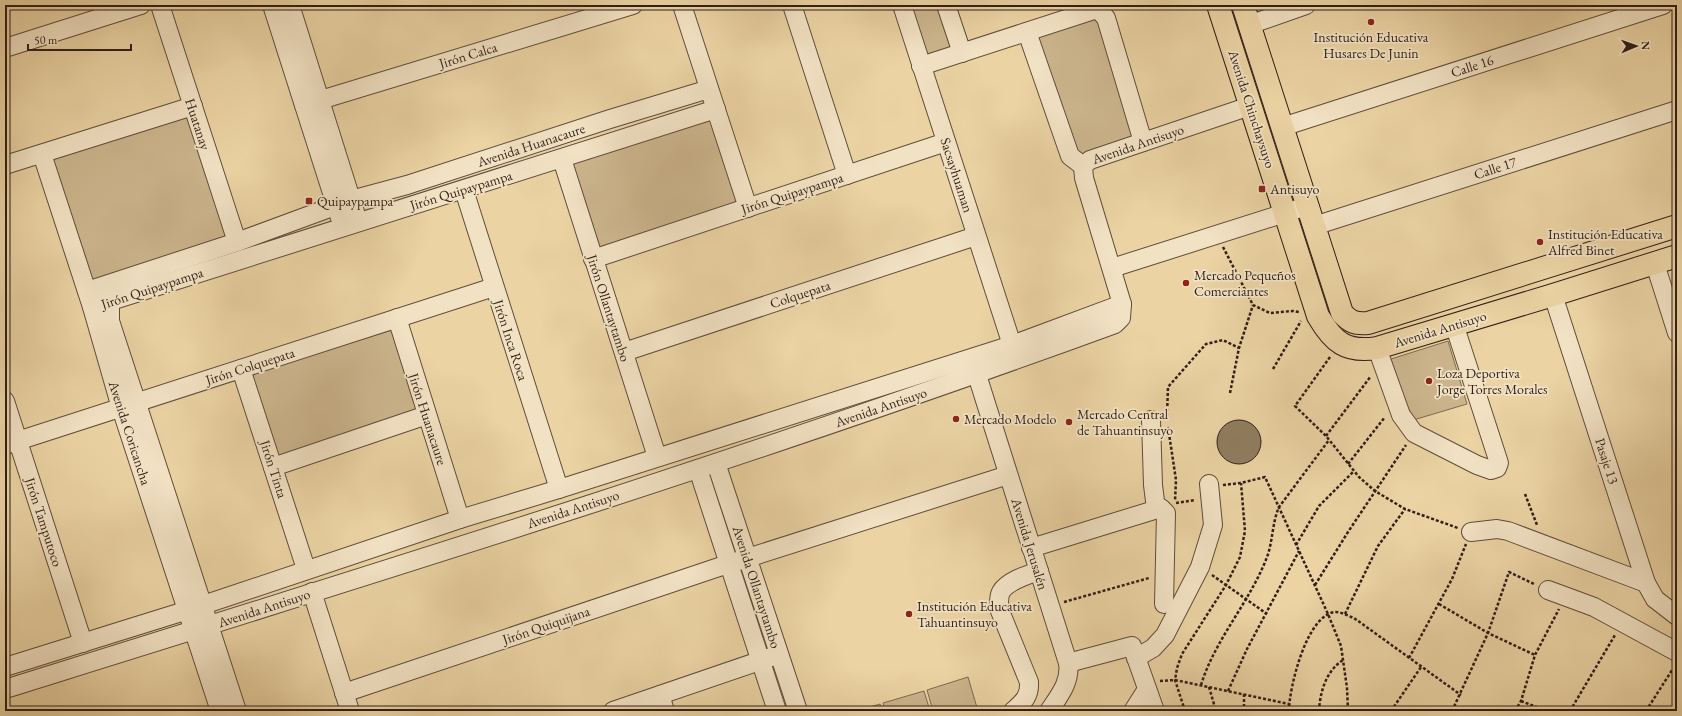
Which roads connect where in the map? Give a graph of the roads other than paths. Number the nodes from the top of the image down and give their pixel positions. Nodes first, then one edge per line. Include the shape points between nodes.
1 (141, 5) edge
2 (160, 5) edge
3 (286, 5) edge
4 (633, 5) edge
5 (682, 5) edge
6 (792, 5) edge
7 (902, 5) edge
8 (946, 5) edge
9 (1218, 5) edge
10 (1306, 5) edge
11 (1663, 5) edge
12 (1095, 7) edge
13 (1246, 15) edge
14 (1027, 32) junction
15 (5, 48) edge
16 (962, 53) junction
17 (921, 66) junction
18 (709, 89) junction
19 (312, 102) junction
20 (193, 106) junction
21 (1250, 106) junction
22 (716, 109) junction
23 (1677, 110) edge
24 (1282, 127) junction
25 (946, 142) junction
26 (1143, 142) junction
27 (42, 154) junction
28 (562, 159) junction
29 (5, 165) edge
30 (1083, 166) junction
31 (847, 174) junction
32 (464, 190) junction
33 (344, 203) junction
34 (748, 208) junction
35 (1285, 212) junction
36 (1311, 216) junction
37 (350, 224) junction
38 (1677, 226) edge
39 (976, 236) junction
40 (237, 242) junction
41 (1677, 256) edge
42 (593, 259) junction
43 (1655, 264) junction
44 (1112, 268) junction
45 (494, 287) junction
46 (1553, 296) junction
47 (90, 299) junction
48 (110, 302) junction
49 (1122, 304) junction
50 (396, 318) junction
51 (1454, 324) junction
52 (1677, 333) edge
53 (1012, 345) junction
54 (624, 352) junction
55 (1381, 358) junction
56 (242, 369) junction
57 (977, 375) junction
58 (5, 402) edge
59 (129, 405) junction
60 (427, 415) junction
61 (1151, 420) dead end
62 (11, 443) edge
63 (657, 457) junction
64 (716, 462) junction
65 (273, 467) junction
66 (698, 469) junction
67 (1008, 475) junction
68 (559, 489) junction
69 (1210, 491) road end
70 (1165, 509) junction
71 (460, 518) junction
72 (1471, 532) road end
73 (1032, 548) junction
74 (748, 558) junction
75 (728, 564) junction
76 (306, 569) junction
77 (1039, 571) junction
78 (1646, 583) junction
79 (1548, 590) road end
80 (312, 592) junction
81 (1164, 604) dead end
82 (195, 607) junction
83 (1677, 616) edge
84 (202, 628) junction
85 (83, 643) junction
86 (1134, 652) junction
87 (1677, 652) edge
88 (779, 654) junction
89 (760, 661) junction
90 (1068, 663) junction
91 (5, 667) edge
92 (5, 689) edge
93 (1147, 689) junction
94 (344, 693) junction
95 (662, 703) edge
96 (220, 711) edge
97 (237, 711) edge
98 (350, 711) edge
99 (613, 711) edge
100 (777, 711) edge
101 (798, 711) edge
102 (1013, 711) edge
103 (1049, 711) edge
104 (1133, 711) edge
105 (1155, 711) edge

1 - 15 street
2 - 20 street, Huatanay
3 - 19 street
4 - 19 street, Jirón Calca
5 - 18 street
6 - 31 street
7 - 17 street, Sacsayhuaman
8 - 16 street
9 - 21 main road, Avenida Chinchaysuyo
10 - 13 street
11 - 24 street, Calle 16
12 - 14 street
12 - 26 street via 1106,18
13 - 24 main road, Avenida Chinchaysuyo
14 - 16 street
14 - 30 street via 1070,156
16 - 17 street
17 - 25 street, Sacsayhuaman
18 - 22 street
18 - 33 street, Avenida Huanacaure
19 - 33 street
20 - 27 street
20 - 40 street, Huatanay
21 - 26 street, Avenida Antisuyo
21 - 35 main road, Avenida Chinchaysuyo
22 - 28 street, Jirón Quipaypampa
22 - 34 street
23 - 36 street, Calle 17
24 - 36 main road, Avenida Chinchaysuyo
25 - 31 street, Jirón Quipaypampa
25 - 39 street, Sacsayhuaman
26 - 30 street, Avenida Antisuyo via 1090,160
27 - 29 street
27 - 47 street, Avenida Coricancha
28 - 32 street, Jirón Quipaypampa
28 - 42 street, Jirón Ollantaytambo
30 - 44 street, Avenida Antisuyo via 1084,178
31 - 34 street, Jirón Quipaypampa
32 - 37 street, Jirón Quipaypampa
32 - 45 street, Jirón Inca Roca
33 - 37 street
33 - 40 street, Jirón Quipaypampa
34 - 42 street, Jirón Quipaypampa
35 - 36 street
35 - 44 street
35 - 55 main road, Avenida Antisuyo via 1310,310 1337,341
36 - 38 main road, Avenida Antisuyo via 1342,313 1357,324 1376,321
37 - 48 street, Jirón Quipaypampa
39 - 53 street, Sacsayhuaman
39 - 54 street, Colquepata
40 - 47 street, Jirón Quipaypampa
41 - 43 main road, Avenida Antisuyo
42 - 54 street, Jirón Ollantaytambo
43 - 46 main road, Avenida Antisuyo
43 - 52 street
44 - 49 street, Avenida Antisuyo
45 - 50 street, Jirón Colquepata
45 - 68 street, Jirón Inca Roca
46 - 51 main road, Avenida Antisuyo
46 - 78 street, Pasaje 13
47 - 48 street, Jirón Quipaypampa
47 - 59 street, Avenida Coricancha
48 - 59 street, Avenida Coricancha via 110,321
49 - 53 street, Avenida Antisuyo
49 - 57 street, Avenida Antisuyo via 1121,318 1115,324
50 - 56 street, Jirón Colquepata
50 - 60 street, Jirón Huanacaure
51 - 55 main road, Avenida Antisuyo
51 - 55 street via 1499,463 1497,468 1491,470 1414,434 1406,424
53 - 63 street, Avenida Antisuyo
54 - 63 street, Jirón Ollantaytambo
56 - 59 street, Jirón Colquepata
56 - 65 street, Jirón Tinta
57 - 64 street, Avenida Antisuyo
57 - 67 street, Avenida Jerusalén
58 - 62 street, Jirón Tamputoco
59 - 62 street, Jirón Colquepata
59 - 82 street, Avenida Coricancha
60 - 65 street
60 - 71 street, Jirón Huanacaure
61 - 70 street via 1153,485
62 - 85 street, Jirón Tamputoco
63 - 68 street, Avenida Antisuyo
64 - 66 street, Avenida Antisuyo
64 - 74 street, Avenida Ollantaytambo
65 - 76 street, Jirón Tinta
66 - 75 street, Avenida Ollantaytambo
66 - 80 street, Avenida Antisuyo
67 - 73 street, Avenida Jerusalén
67 - 74 street, Jirón Quiquijana
68 - 71 street, Avenida Antisuyo
69 - 86 street via 1213,525 1200,567 1165,635 1153,648
70 - 73 street
70 - 81 street
71 - 76 street, Avenida Antisuyo
72 - 78 street via 1497,529 1508,531
73 - 77 street, Avenida Jerusalén
74 - 75 street, Jirón Quiquijana
74 - 88 street, Avenida Ollantaytambo
75 - 89 street, Avenida Ollantaytambo
75 - 94 street, Jirón Quiquijana
76 - 82 street, Avenida Antisuyo
77 - 90 street, Avenida Jerusalén
77 - 102 street via 1006,586 999,599 1000,611 1029,682 1030,692 1027,698
78 - 83 street, Pasaje 13 via 1655,599
79 - 87 street via 1594,607
80 - 84 street, Avenida Antisuyo
80 - 94 street
82 - 84 street, Avenida Coricancha
82 - 85 street, Avenida Antisuyo
84 - 92 street, Avenida Antisuyo
84 - 96 street, Avenida Coricancha
84 - 97 street, Avenida Coricancha
85 - 91 street, Avenida Antisuyo
86 - 90 street
86 - 93 street
88 - 89 street
88 - 101 street, Avenida Ollantaytambo
89 - 95 street
89 - 100 street, Avenida Ollantaytambo
90 - 103 street, Avenida Jerusalén via 1066,683
93 - 104 street
93 - 105 street
94 - 98 street
95 - 99 street

